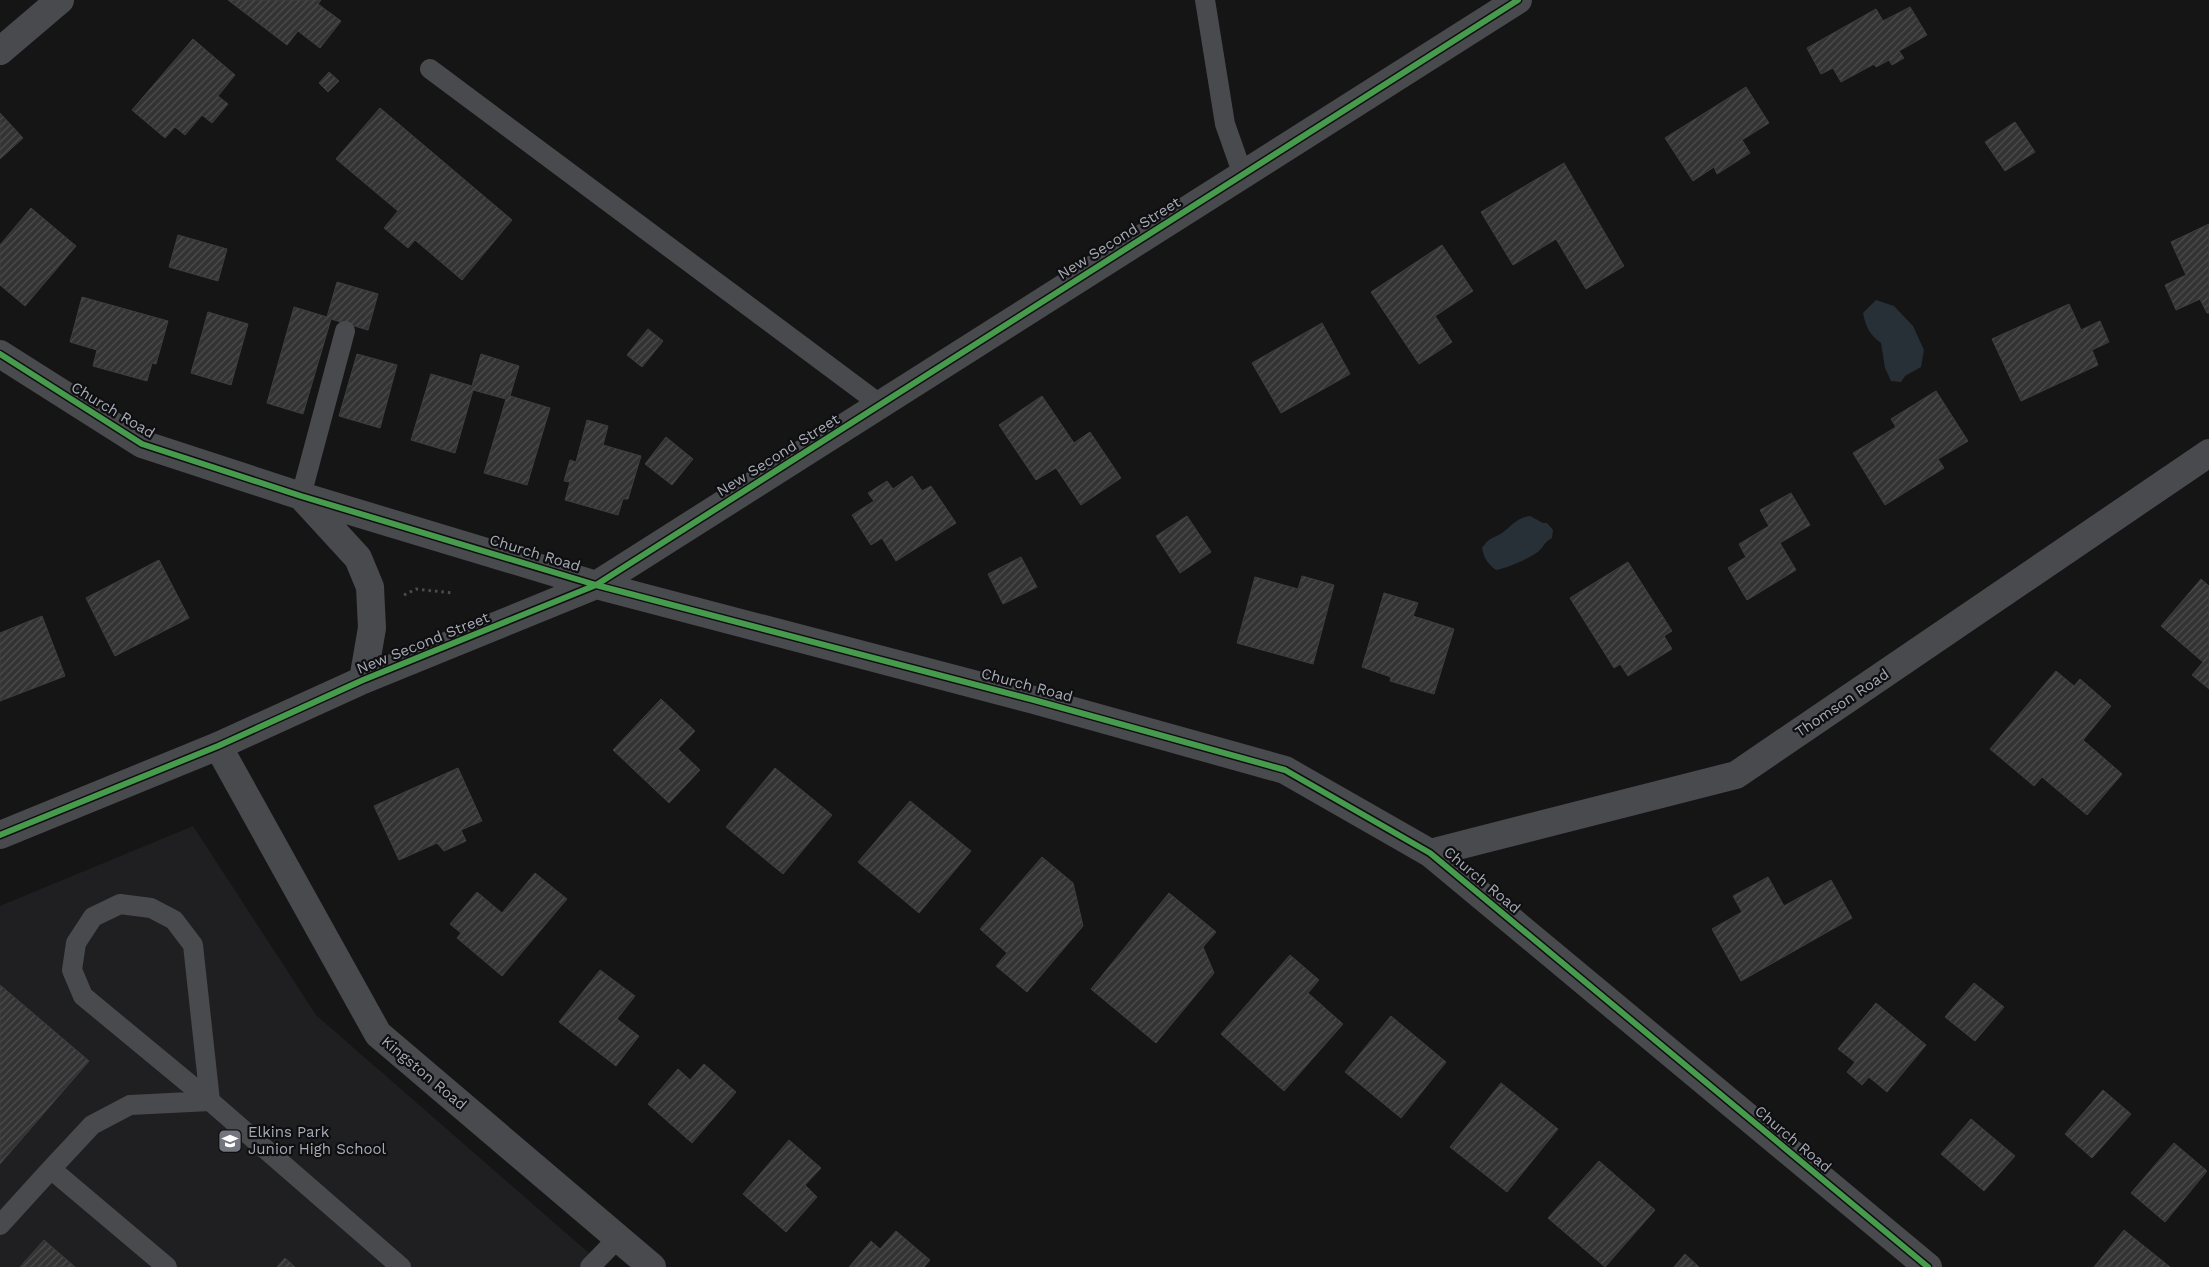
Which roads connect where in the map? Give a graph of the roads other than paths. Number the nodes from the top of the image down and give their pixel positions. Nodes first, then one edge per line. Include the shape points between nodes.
1 (60, 0) edge
2 (1205, 0) edge
3 (1518, 0) edge
4 (0, 51) edge
5 (430, 69) dead end
6 (1242, 175) junction
7 (345, 331) dead end
8 (0, 354) edge
9 (881, 405) junction
10 (2209, 453) edge
11 (301, 496) junction
12 (596, 585) junction
13 (364, 680) junction
14 (218, 746) junction
15 (0, 835) edge
16 (1430, 854) junction
17 (210, 1102) junction
18 (51, 1169) junction
19 (0, 1225) edge
20 (618, 1238) junction
21 (167, 1267) edge
22 (401, 1267) edge
23 (590, 1267) edge
24 (652, 1267) edge
25 (1928, 1267) edge

1 - 4 street
2 - 6 lane via 1225,124
3 - 6 street, New Second Street
5 - 9 lane
6 - 9 street, New Second Street
7 - 11 lane
8 - 11 street, Church Road via 142,444
9 - 12 street, New Second Street
10 - 16 street, Thomson Road via 1736,775
11 - 12 street, Church Road
11 - 13 street via 358,558 370,587 372,628
12 - 13 street, New Second Street
12 - 16 street, Church Road via 1034,700 1285,770
13 - 14 street, New Second Street
14 - 15 street, New Second Street
14 - 20 street, Kingston Road via 378,1034
16 - 25 street, Church Road
17 - 17 lane via 193,945 174,920 151,908 120,904 93,917 76,943 72,970 83,996
17 - 18 lane via 130,1105 92,1125
17 - 22 lane
18 - 19 lane
18 - 21 lane
20 - 23 lane
20 - 24 street, Kingston Road

